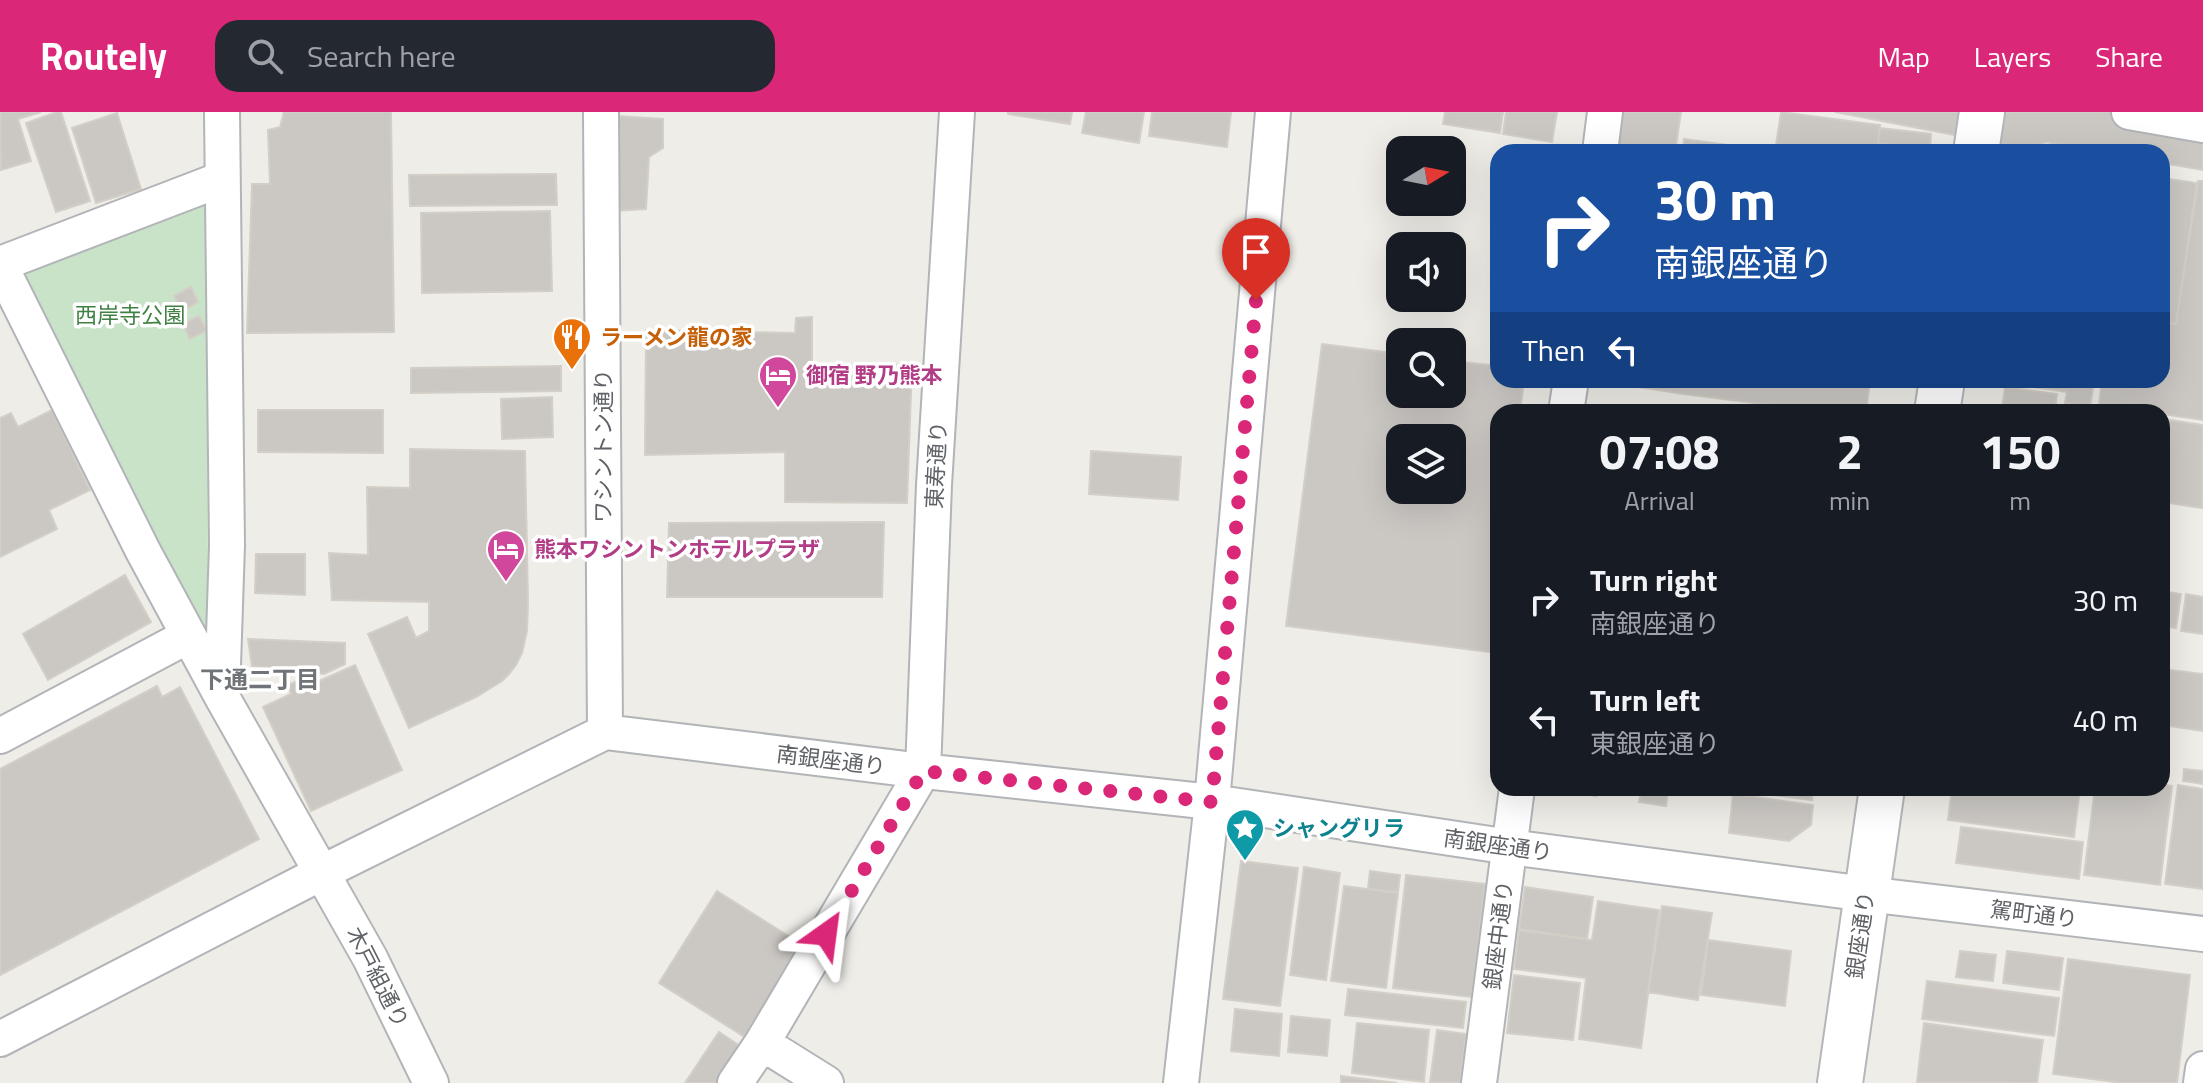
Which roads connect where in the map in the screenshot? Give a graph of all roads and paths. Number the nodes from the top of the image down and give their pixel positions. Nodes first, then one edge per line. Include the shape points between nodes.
1 (222, 112) edge
2 (601, 112) edge
3 (957, 112) edge
4 (1273, 112) edge
5 (1605, 112) edge
6 (1982, 112) edge
7 (2129, 112) edge
8 (2203, 125) edge
9 (1601, 144) edge
10 (1977, 144) edge
11 (222, 179) junction
12 (0, 264) edge
13 (188, 636) junction
14 (222, 697) junction
15 (605, 732) junction
16 (0, 736) edge
17 (923, 771) junction
18 (1516, 796) edge
19 (1881, 796) edge
20 (1212, 802) junction
21 (1510, 847) junction
22 (323, 872) junction
23 (1866, 894) junction
24 (2203, 934) edge
25 (0, 1039) edge
26 (762, 1043) junction
27 (2203, 1069) edge
28 (431, 1083) edge
29 (735, 1083) edge
30 (826, 1083) edge
31 (1181, 1083) edge
32 (1479, 1083) edge
33 (1840, 1083) edge
34 (2201, 1083) edge

1 - 11 street
2 - 15 street, ワシントン通り
3 - 17 street, 東寿通り
4 - 20 street
5 - 9 street
6 - 10 street
7 - 8 street
11 - 12 street
11 - 14 street via 227,545
12 - 13 street, 木戸組通り
13 - 14 street, 木戸組通り
13 - 16 street
14 - 22 street, 木戸組通り
15 - 17 street, 南銀座通り
15 - 22 street
17 - 20 street, 南銀座通り
17 - 26 street
18 - 21 street, 銀座中通り
19 - 23 street, 銀座通り
20 - 21 street, 南銀座通り
20 - 31 street
21 - 23 street, 南銀座通り
21 - 32 street, 銀座中通り
22 - 25 street
22 - 28 street, 木戸組通り
23 - 24 street, 駕町通り
23 - 33 street, 銀座通り
26 - 29 street
26 - 30 street
27 - 34 street

